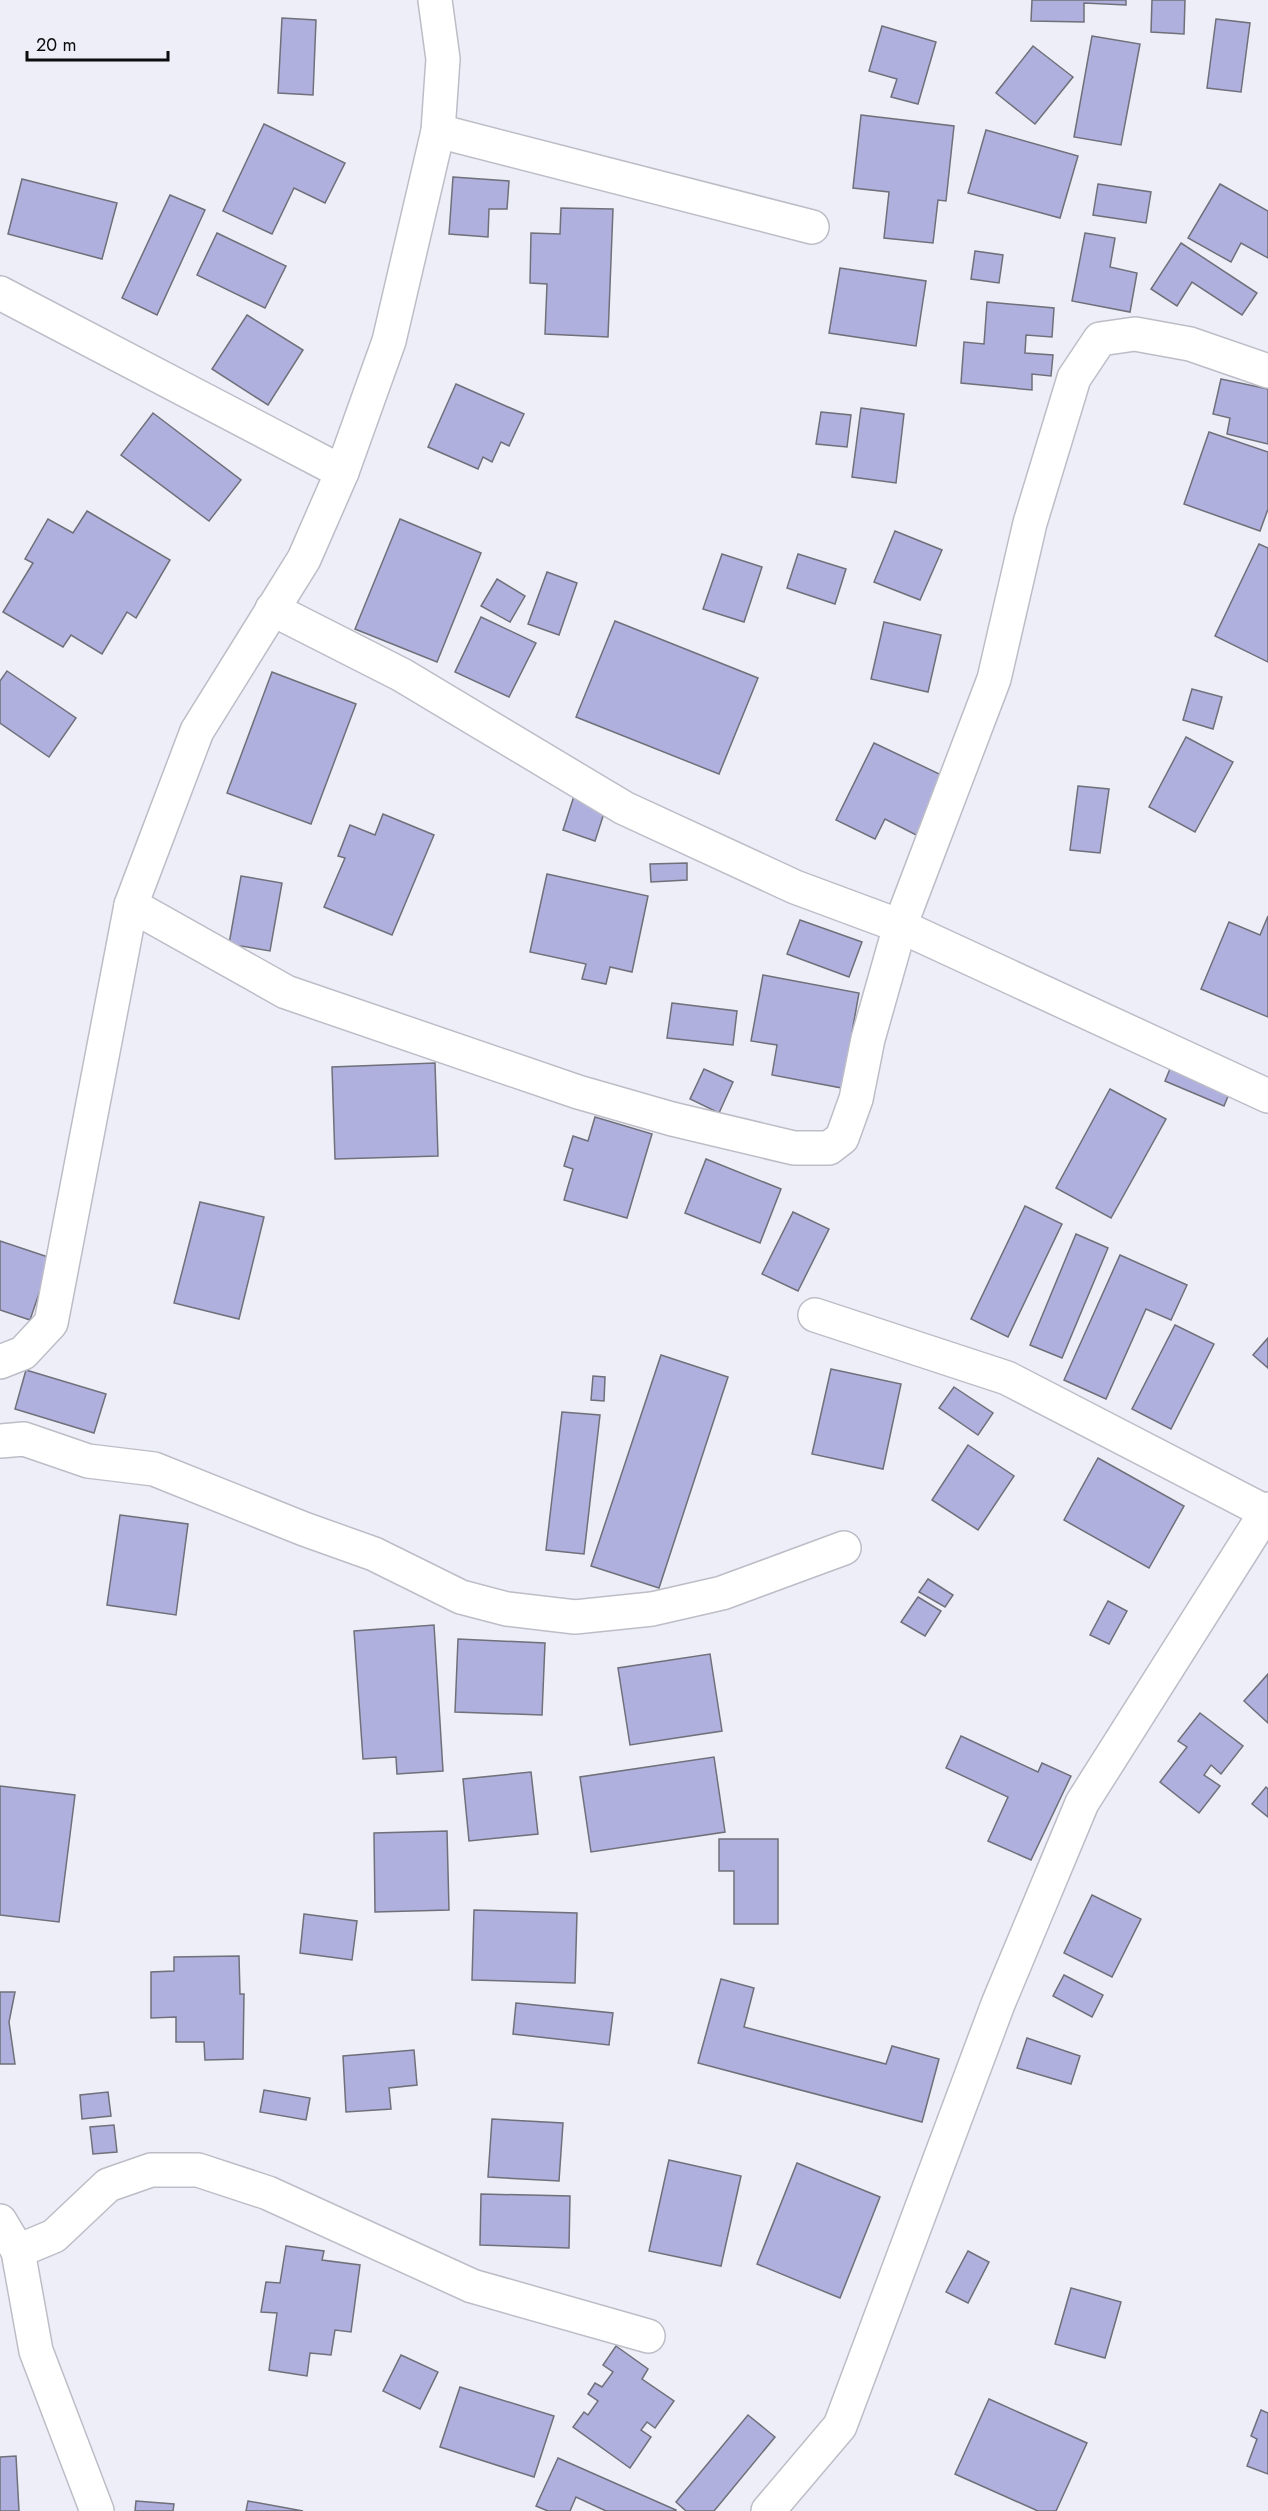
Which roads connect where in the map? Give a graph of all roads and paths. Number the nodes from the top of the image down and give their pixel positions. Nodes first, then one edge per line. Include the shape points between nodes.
1 (435, 0) edge
2 (438, 130) junction
3 (812, 227) dead end
4 (0, 293) edge
5 (1268, 371) edge
6 (342, 472) junction
7 (272, 609) junction
8 (131, 905) junction
9 (900, 926) junction
10 (1268, 1096) edge
11 (815, 1315) dead end
12 (0, 1362) edge
13 (0, 1441) edge
14 (1267, 1511) edge
15 (844, 1548) dead end
16 (0, 2221) edge
17 (18, 2252) junction
18 (648, 2336) dead end
19 (97, 2511) edge
20 (768, 2511) edge

1 - 2 street via 443,59
2 - 3 street
2 - 6 street via 389,340
4 - 6 street
5 - 9 street via 1190,344 1135,334 1100,339 1074,378 1030,523 994,679
6 - 7 street via 303,559
7 - 8 street via 197,731
7 - 9 street via 402,675 624,808 795,887
8 - 9 street via 286,992 578,1092 794,1149 830,1149 842,1138 856,1099 868,1039
8 - 12 street via 51,1323 23,1353
9 - 10 street
11 - 14 street via 1007,1378
13 - 15 street via 24,1439 88,1461 154,1468 374,1554 461,1597 507,1609 575,1617 652,1609 722,1593
14 - 20 street via 1082,1803 998,2004 840,2426
16 - 17 street
17 - 18 street via 54,2236 108,2185 151,2170 198,2170 268,2193 472,2286
17 - 19 street via 36,2351

